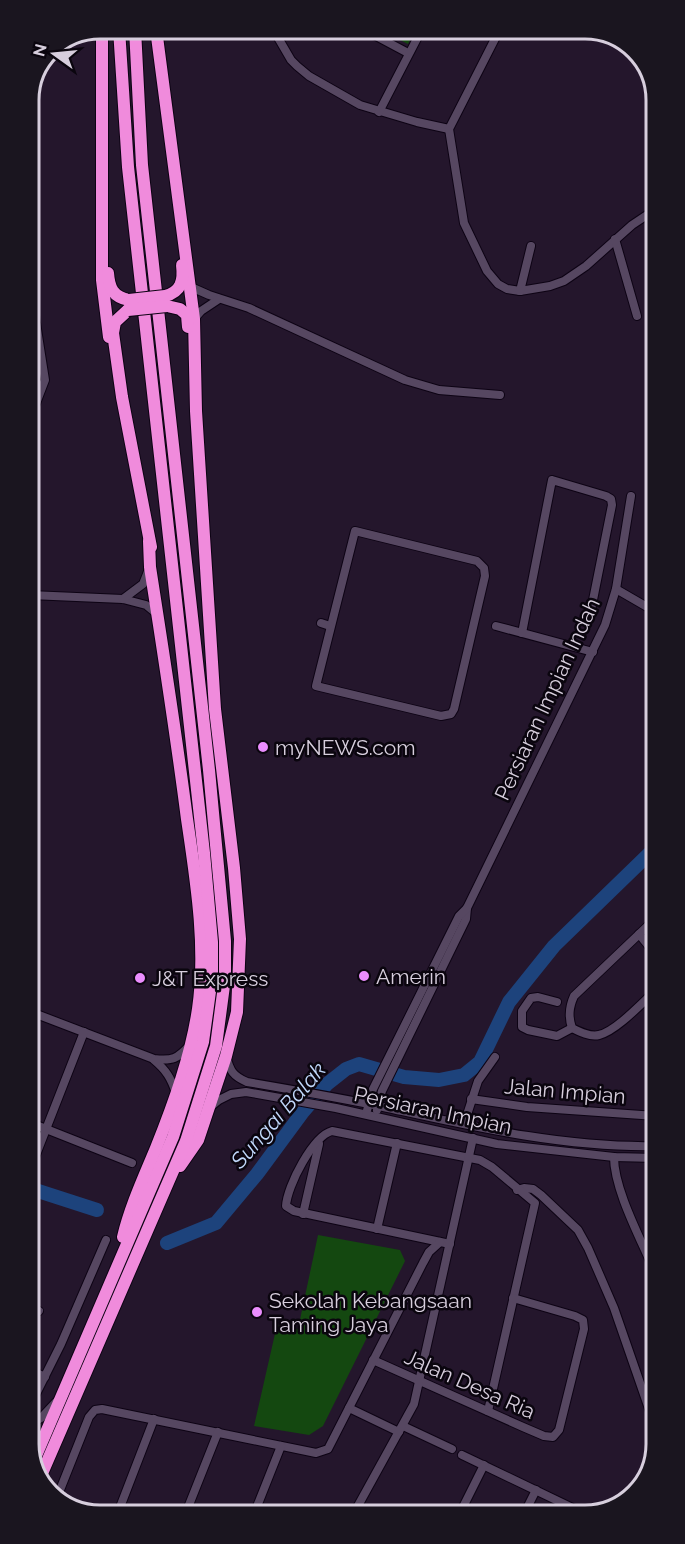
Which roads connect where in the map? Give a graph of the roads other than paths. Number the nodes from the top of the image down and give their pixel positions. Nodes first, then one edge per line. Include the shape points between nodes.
1 (102, 39) edge
2 (120, 39) edge
3 (136, 39) edge
4 (157, 39) edge
5 (279, 39) edge
6 (382, 39) edge
7 (416, 39) edge
8 (495, 39) edge
9 (408, 53) junction
10 (379, 112) junction
11 (449, 129) junction
12 (102, 216) junction
13 (646, 216) edge
14 (180, 219) junction
15 (615, 239) junction
16 (531, 246) dead end
17 (191, 287) junction
18 (520, 291) junction
19 (219, 299) junction
20 (166, 301) junction
21 (128, 305) junction
22 (637, 316) dead end
23 (194, 320) junction
24 (39, 353) edge
25 (196, 375) junction
26 (500, 395) dead end
27 (39, 396) edge
28 (122, 397) junction
29 (630, 496) dead end
30 (149, 541) junction
31 (150, 567) junction
32 (616, 589) junction
33 (39, 595) edge
34 (123, 598) junction
35 (646, 606) edge
36 (591, 610) dead end
37 (157, 614) junction
38 (325, 624) joint
39 (496, 626) dead end
40 (522, 633) junction
41 (592, 652) junction
42 (189, 720) junction
43 (646, 927) edge
44 (639, 934) junction
45 (646, 943) edge
46 (646, 999) edge
47 (556, 1002) dead end
48 (39, 1015) edge
49 (572, 1028) junction
50 (84, 1032) junction
51 (191, 1045) junction
52 (226, 1056) junction
53 (495, 1057) dead end
54 (154, 1059) junction
55 (176, 1094) junction
56 (471, 1099) junction
57 (373, 1105) junction
58 (208, 1109) junction
59 (371, 1115) junction
60 (646, 1115) edge
61 (452, 1122) junction
62 (464, 1124) junction
63 (39, 1126) edge
64 (47, 1129) junction
65 (500, 1132) junction
66 (473, 1138) junction
67 (320, 1139) junction
68 (397, 1143) junction
69 (646, 1146) edge
70 (39, 1148) edge
71 (469, 1157) junction
72 (614, 1158) junction
73 (646, 1158) edge
74 (132, 1163) dead end
75 (171, 1177) junction
76 (518, 1190) junction
77 (303, 1214) junction
78 (377, 1229) junction
79 (420, 1238) junction
80 (106, 1240) dead end
81 (440, 1242) junction
82 (450, 1244) junction
83 (646, 1251) edge
84 (423, 1263) junction
85 (117, 1269) junction
86 (513, 1299) junction
87 (373, 1360) junction
88 (39, 1374) edge
89 (45, 1377) junction
90 (419, 1380) junction
91 (39, 1389) edge
92 (62, 1395) junction
93 (646, 1399) edge
94 (349, 1407) junction
95 (488, 1411) junction
96 (39, 1419) edge
97 (154, 1419) junction
98 (401, 1429) junction
99 (218, 1432) junction
100 (281, 1446) junction
101 (39, 1448) edge
102 (452, 1449) dead end
103 (462, 1455) dead end
104 (484, 1465) junction
105 (44, 1469) edge
106 (60, 1489) edge
107 (536, 1490) junction
108 (121, 1505) edge
109 (189, 1505) edge
110 (258, 1505) edge
111 (359, 1505) edge
112 (464, 1505) edge
113 (528, 1505) edge
114 (567, 1505) edge

1 - 12 highway
2 - 42 highway via 130,189
3 - 75 highway via 142,165 225,941 224,988 216,1046
4 - 14 highway
5 - 10 street via 291,60 309,76
6 - 9 street
7 - 9 street
8 - 11 street
9 - 10 street
10 - 11 street
11 - 18 street via 464,223 487,271 498,284
12 - 21 highway via 109,285
12 - 28 highway via 104,309
13 - 15 street
14 - 17 highway
14 - 20 highway via 184,277 180,288
15 - 18 street via 564,281 538,290
15 - 22 street
16 - 18 street
17 - 19 street
17 - 23 highway
19 - 23 street
19 - 26 street via 249,308 422,386 465,394
20 - 21 highway, bridge
20 - 25 highway via 187,315
21 - 28 highway via 115,322 113,333
23 - 25 highway
24 - 27 street via 45,380
25 - 52 highway via 215,709 240,939 237,1012
28 - 30 highway
29 - 32 street, Persiaran Impian Indah
30 - 31 highway
30 - 42 highway via 179,700
31 - 34 street via 142,584
31 - 37 highway
32 - 35 street
32 - 41 street, Persiaran Impian Indah
33 - 34 street
34 - 37 street via 146,605
36 - 40 street via 611,499 552,480
37 - 51 highway via 198,902 201,977
38 - 38 street via 355,531 477,561 484,568 450,714 441,716 316,686
39 - 40 street
40 - 41 street
41 - 57 street, Persiaran Impian Indah via 467,908 459,916
42 - 85 highway via 212,942 209,1009 203,1042 173,1137
43 - 44 street
44 - 45 street
44 - 49 street via 574,996 568,1018
46 - 49 street via 611,1030 598,1035
47 - 49 street via 531,998 522,1011 522,1027 557,1036
48 - 50 street
50 - 54 street
50 - 64 street
51 - 54 street via 170,1061
51 - 55 highway
52 - 57 street, Persiaran Impian via 229,1070 248,1082
52 - 58 highway
53 - 56 street
54 - 55 street via 166,1070
55 - 85 highway via 125,1227
56 - 60 street, Jalan Impian
56 - 62 street
57 - 59 street, Persiaran Impian Indah
57 - 61 street, Persiaran Impian
58 - 59 street, Persiaran Impian via 231,1094 246,1092
58 - 75 highway via 198,1140
59 - 66 street, Persiaran Impian
61 - 62 street, Persiaran Impian
61 - 66 street
62 - 65 street, Persiaran Impian
63 - 64 street
64 - 70 street
64 - 74 street
65 - 66 street
65 - 69 street, Persiaran Impian
66 - 71 street
66 - 72 street, Persiaran Impian
67 - 68 street via 332,1131
67 - 77 street
67 - 77 street via 287,1195 286,1206
68 - 71 street
68 - 78 street
71 - 76 street via 492,1167
71 - 82 street
72 - 73 street, Persiaran Impian
72 - 83 street via 622,1194
75 - 105 highway
76 - 86 street via 535,1203
76 - 93 street via 533,1189 578,1230 614,1308
77 - 78 street
78 - 79 street
79 - 81 street
79 - 84 street
80 - 89 street
81 - 82 street
81 - 84 street
82 - 90 street
84 - 87 street
85 - 92 highway
86 - 95 street
86 - 95 street, Jalan Desa Ria via 574,1316 583,1320 584,1329 559,1430 553,1437
87 - 90 street, Jalan Desa Ria
87 - 94 street
88 - 89 street
89 - 91 street
90 - 95 street, Jalan Desa Ria
90 - 98 street via 414,1404
92 - 96 street
92 - 101 highway
94 - 98 street
94 - 100 street via 328,1449 316,1453
97 - 99 street
97 - 106 street via 95,1410
97 - 108 street
98 - 102 street
98 - 111 street
99 - 100 street
99 - 109 street
100 - 110 street
103 - 104 street
104 - 107 street
104 - 112 street
107 - 113 street
107 - 114 street

